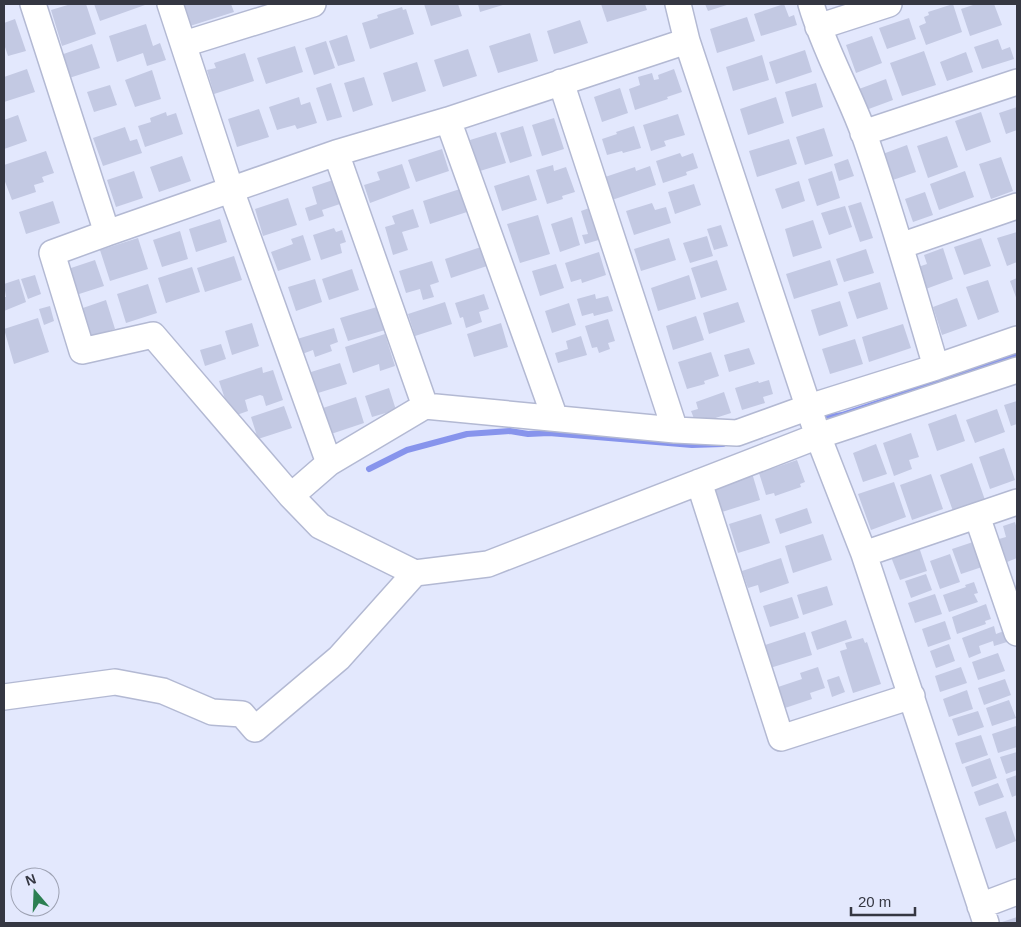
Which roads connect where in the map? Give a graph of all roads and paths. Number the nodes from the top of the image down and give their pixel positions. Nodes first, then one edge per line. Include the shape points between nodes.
1 (33, 4) edge
2 (170, 4) edge
3 (313, 4) edge
4 (678, 4) edge
5 (811, 4) edge
6 (889, 4) edge
7 (818, 27) junction
8 (687, 41) junction
9 (184, 44) junction
10 (561, 82) junction
11 (1017, 82) edge
12 (448, 120) junction
13 (863, 133) junction
14 (336, 154) junction
15 (231, 190) junction
16 (1017, 206) edge
17 (106, 233) junction
18 (900, 246) junction
19 (1017, 339) edge
20 (936, 367) junction
21 (1017, 370) edge
22 (425, 406) junction
23 (809, 407) junction
24 (555, 418) junction
25 (675, 430) junction
26 (818, 436) junction
27 (329, 463) junction
28 (699, 482) junction
29 (291, 496) junction
30 (1017, 502) edge
31 (976, 516) junction
32 (864, 554) junction
33 (415, 573) junction
34 (1017, 633) edge
35 (912, 696) junction
36 (4, 697) edge
37 (1017, 892) edge
38 (983, 914) edge

1 - 17 street
2 - 9 street
3 - 9 street
4 - 8 street
5 - 7 street
6 - 7 street
7 - 13 street
8 - 10 street
8 - 23 street
9 - 15 street
10 - 12 street
10 - 25 street
11 - 13 street
12 - 14 street
12 - 24 street
13 - 18 street
14 - 15 street
14 - 22 street
15 - 17 street
15 - 27 street
16 - 18 street
17 - 29 street via 52,253 82,351 153,335
18 - 20 street
19 - 20 street
20 - 23 street
21 - 26 street
22 - 24 street
22 - 27 street
23 - 25 street via 737,433
23 - 26 street
24 - 25 street
26 - 28 street
26 - 32 street
27 - 29 street
28 - 33 street via 488,564
28 - 35 street via 781,738
29 - 33 street via 320,526
30 - 31 street
31 - 32 street
31 - 34 street
32 - 35 street
33 - 36 street via 340,658 255,729 242,714 212,712 163,691 115,682
35 - 38 street
37 - 38 street

